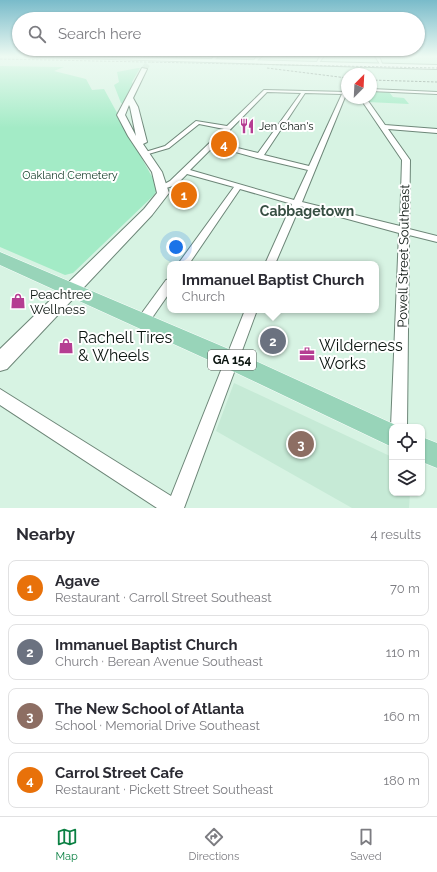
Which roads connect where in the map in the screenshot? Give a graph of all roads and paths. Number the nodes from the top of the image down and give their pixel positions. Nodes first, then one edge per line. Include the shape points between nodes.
1 (140, 80) tunnel mouth
2 (377, 90) edge
3 (304, 92) junction
4 (430, 92) junction
5 (341, 93) edge
6 (437, 93) edge
7 (437, 99) edge
8 (131, 101) junction
9 (341, 104) edge
10 (367, 104) edge
11 (384, 127) junction
12 (228, 128) junction
13 (437, 131) edge
14 (212, 144) junction
15 (145, 153) junction
16 (259, 156) junction
17 (312, 169) junction
18 (185, 171) junction
19 (163, 187) junction
20 (238, 187) junction
21 (297, 203) junction
22 (404, 231) junction
23 (437, 239) edge
24 (0, 258) edge
25 (185, 261) edge
26 (271, 261) edge
27 (167, 287) edge
28 (70, 290) junction
29 (249, 313) edge
30 (143, 321) junction
31 (232, 360) junction
32 (0, 362) edge
33 (0, 396) edge
34 (399, 424) edge
35 (389, 434) edge
36 (425, 450) edge
37 (437, 456) edge
38 (174, 508) edge

1 - 8 main road
2 - 4 street
3 - 5 street
3 - 12 street via 266,91
3 - 16 street
4 - 6 street
4 - 7 street
8 - 15 main road
8 - 15 main road via 121,115
9 - 17 street
10 - 11 street, Powell Street Southeast
11 - 13 street
11 - 22 street, Powell Street Southeast via 406,160
12 - 14 street
12 - 15 street via 198,122 167,147
14 - 16 street
14 - 18 street
15 - 19 main road
16 - 17 street
17 - 21 street
18 - 19 street via 173,183
18 - 20 street
19 - 28 main road via 163,194 148,212
20 - 21 street
20 - 25 street
21 - 22 street
21 - 26 street
22 - 23 street
22 - 34 street, Powell Street Southeast
24 - 28 main road, GA 154
27 - 30 street
28 - 30 main road, GA 154
28 - 32 main road
29 - 31 street
30 - 31 main road, GA 154
31 - 35 main road, GA 154
31 - 38 street
33 - 38 street
36 - 37 main road

